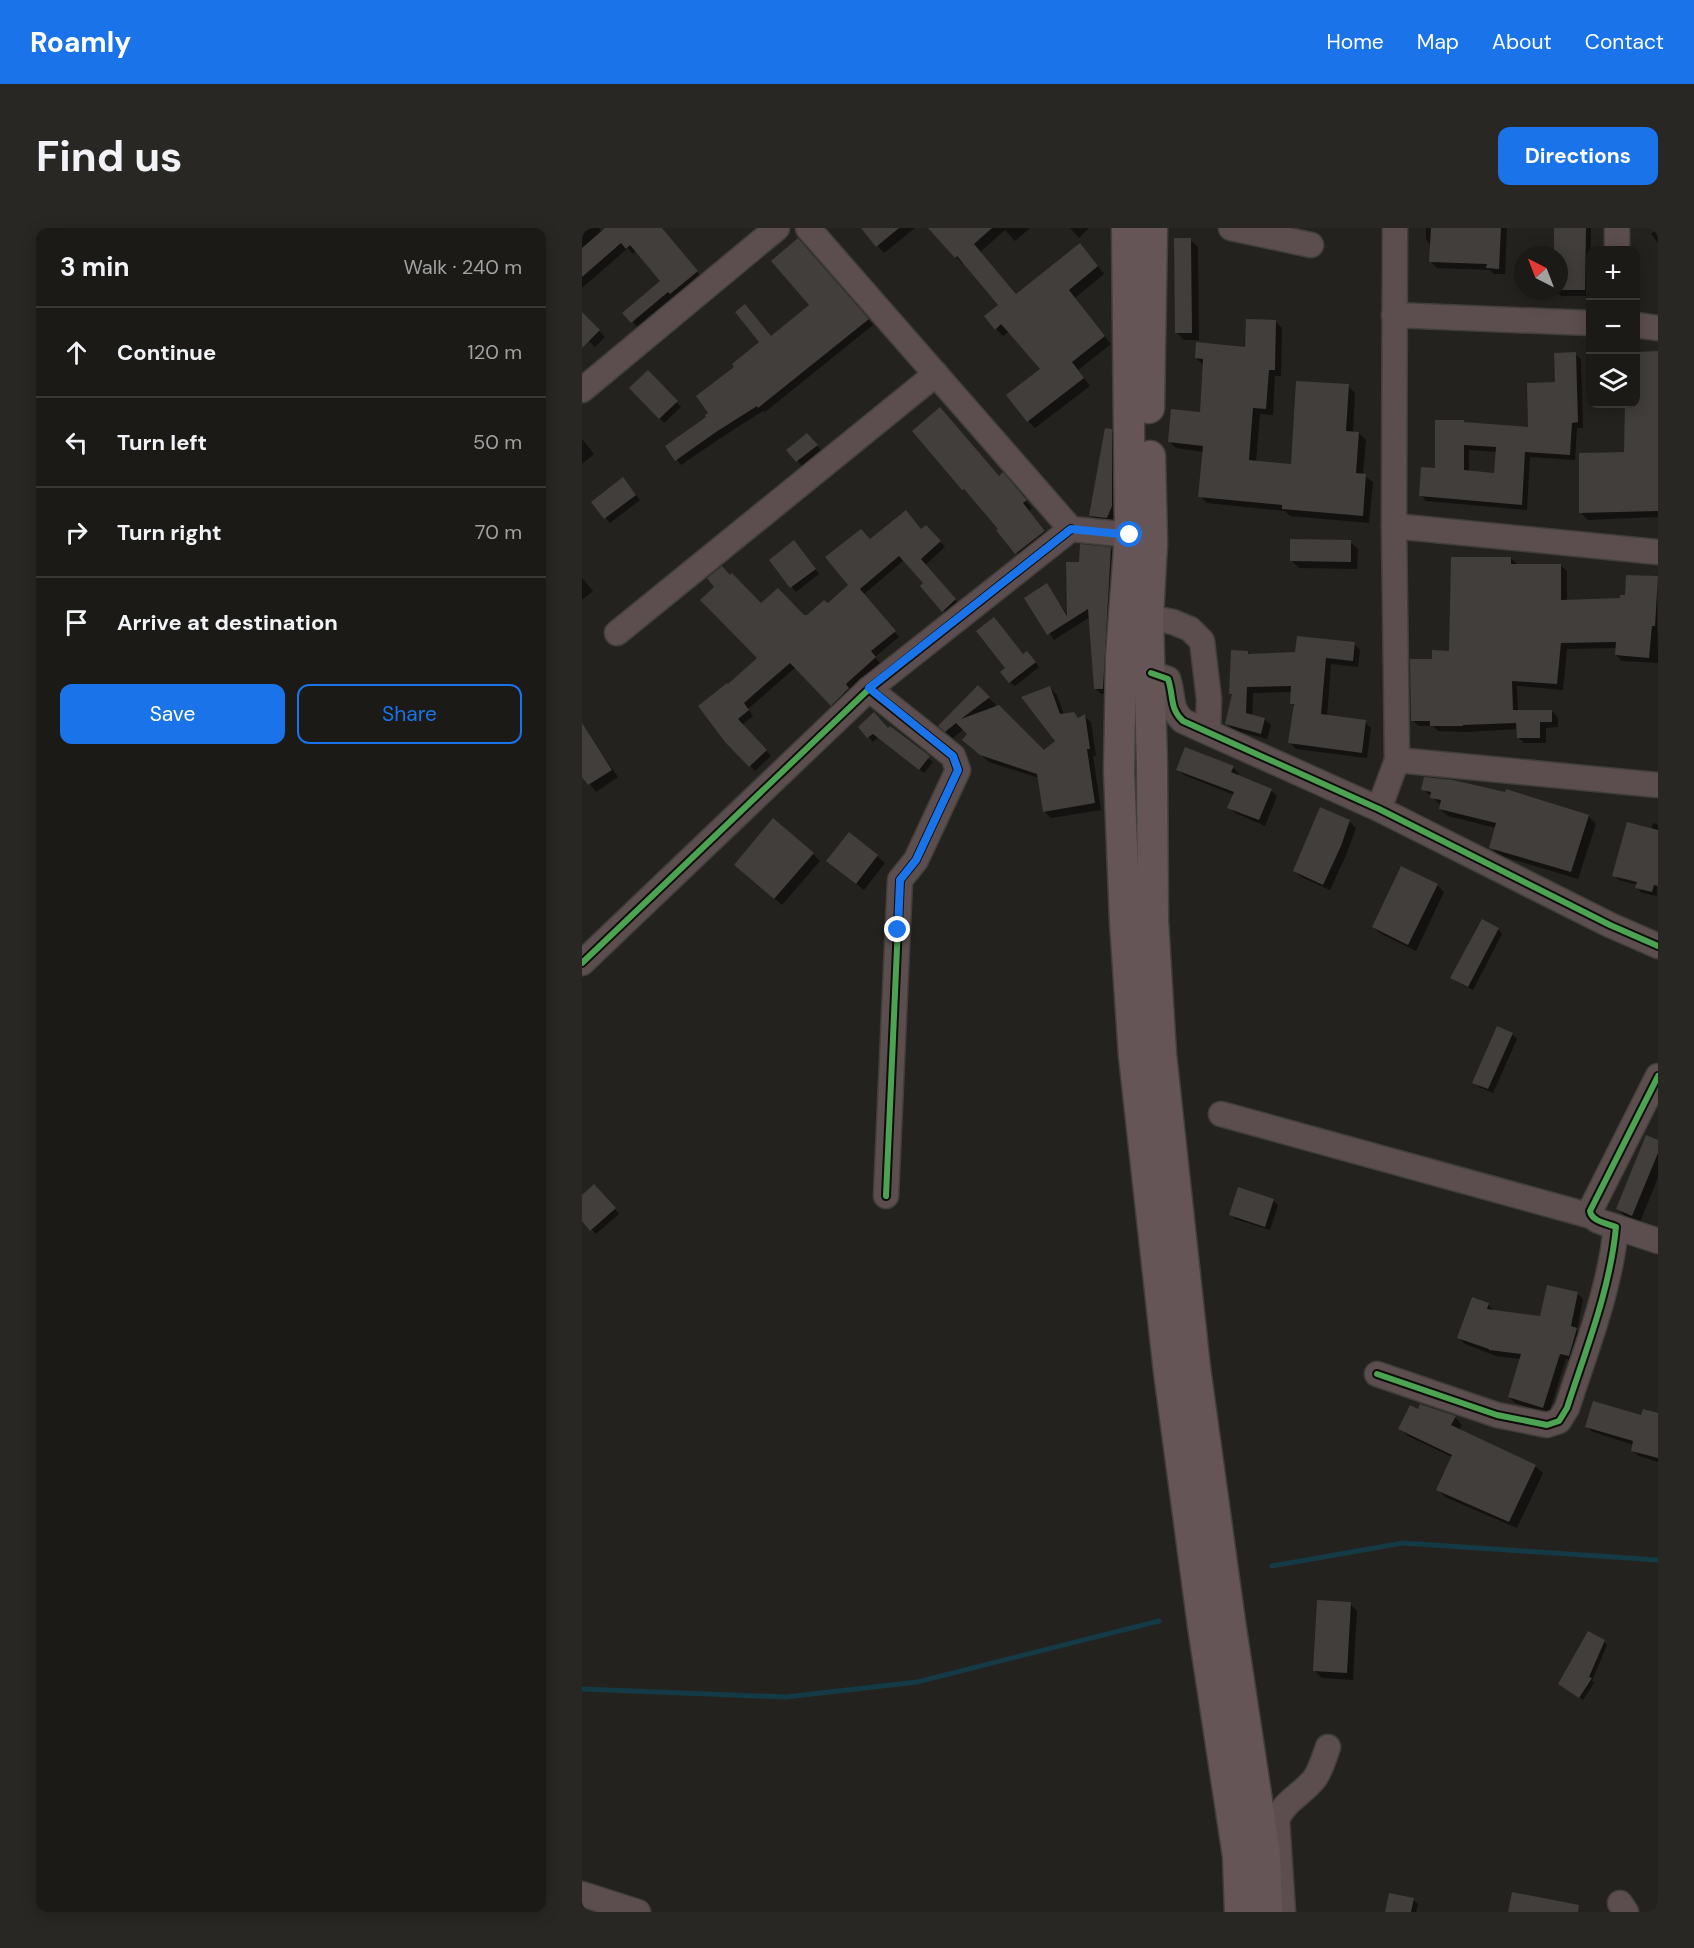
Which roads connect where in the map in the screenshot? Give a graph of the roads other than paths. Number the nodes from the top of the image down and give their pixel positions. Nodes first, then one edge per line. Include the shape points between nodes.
1 (777, 228) edge
2 (808, 228) edge
3 (1127, 228) edge
4 (1152, 228) edge
5 (1231, 228) edge
6 (1395, 228) edge
7 (1617, 228) edge
8 (1311, 244) dead end
9 (1617, 246) edge
10 (1394, 315) junction
11 (1586, 323) edge
12 (1640, 326) edge
13 (1658, 328) edge
14 (1140, 342) junction
15 (936, 374) junction
16 (582, 390) edge
17 (1394, 526) junction
18 (1071, 529) junction
19 (1130, 535) junction
20 (1658, 552) edge
21 (1148, 616) junction
22 (616, 633) dead end
23 (1159, 676) junction
24 (1208, 680) junction
25 (869, 688) junction
26 (1208, 731) junction
27 (1397, 760) junction
28 (1658, 785) edge
29 (1379, 809) junction
30 (1658, 946) edge
31 (582, 963) edge
32 (1658, 1076) edge
33 (1221, 1114) dead end
34 (886, 1196) dead end
35 (1591, 1216) junction
36 (1616, 1227) junction
37 (1658, 1242) edge
38 (1377, 1374) dead end
39 (1328, 1748) dead end
40 (582, 1894) edge
41 (638, 1912) edge
42 (1240, 1912) edge
43 (1267, 1912) edge
44 (1282, 1912) edge

1 - 16 street
2 - 15 street
3 - 14 main road
4 - 14 main road
5 - 8 street
6 - 10 street
7 - 9 street
10 - 11 street
10 - 17 street
12 - 13 street
14 - 19 main road
14 - 21 main road via 1149,416 1152,543
15 - 18 street
15 - 22 street
17 - 20 street
17 - 27 street
18 - 19 street
18 - 25 street
19 - 42 main road via 1121,657 1119,771 1134,1056 1169,1372 1238,1856
21 - 23 main road
21 - 24 street via 1190,628 1202,641
23 - 24 street
23 - 26 street via 1171,689 1174,713
23 - 43 main road via 1153,921 1161,1054 1197,1380 1265,1854
24 - 26 street
25 - 31 street
25 - 34 street via 953,756 958,770 916,860 900,880
26 - 29 street
27 - 28 street
27 - 29 street
29 - 30 street
32 - 35 street via 1590,1210
33 - 35 street
35 - 36 street
36 - 37 street
36 - 38 street via 1604,1296 1567,1408 1559,1421 1547,1425 1497,1415
39 - 44 street via 1314,1779 1286,1804 1277,1820
40 - 41 street

